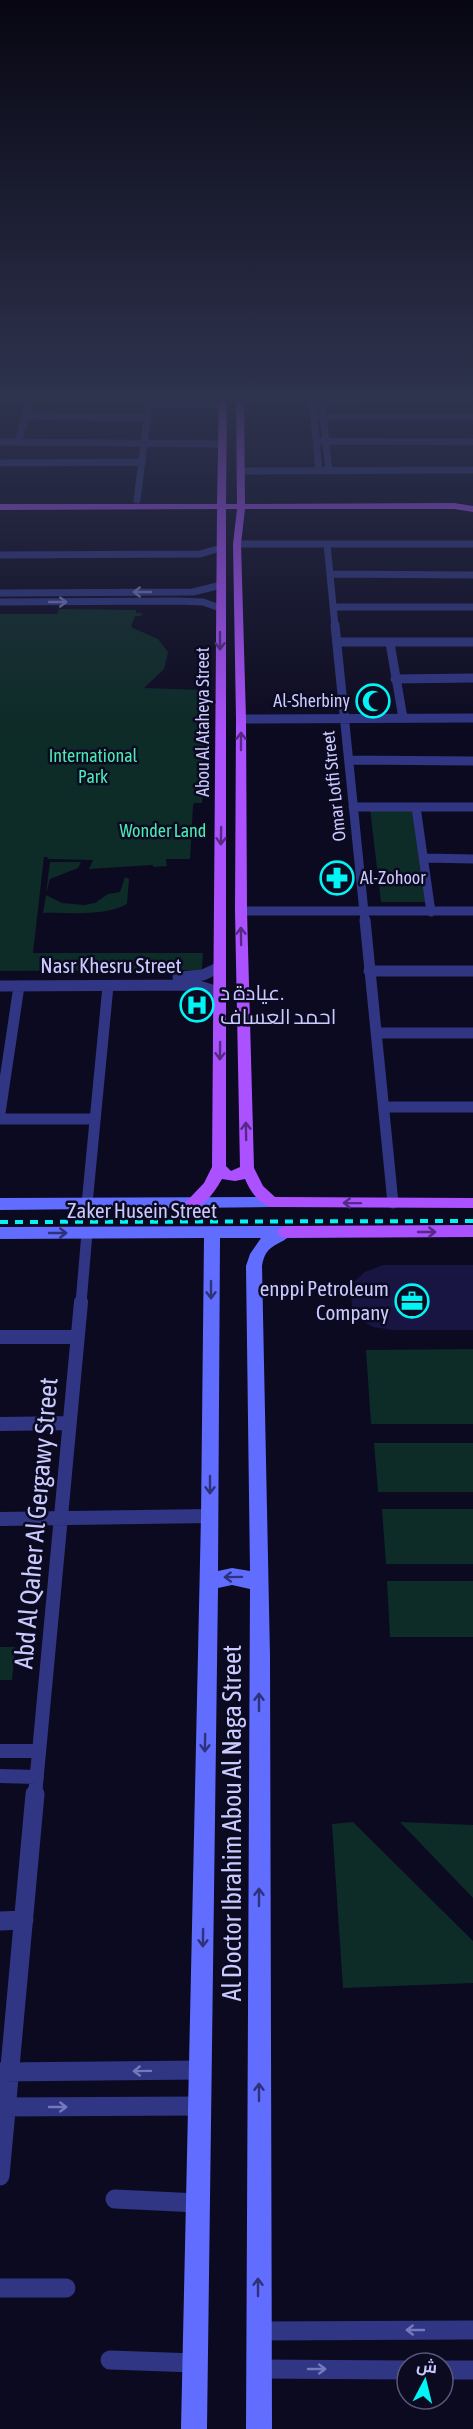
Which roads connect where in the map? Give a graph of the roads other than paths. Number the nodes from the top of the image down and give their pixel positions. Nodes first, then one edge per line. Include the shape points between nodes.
1 (109, 509) edge
2 (180, 509) edge
3 (222, 509) edge
4 (241, 509) edge
5 (281, 509) edge
6 (473, 510) edge
7 (284, 511) junction
8 (176, 512) junction
9 (222, 516) junction
10 (241, 516) junction
11 (237, 544) junction
12 (327, 544) junction
13 (473, 544) edge
14 (221, 555) junction
15 (200, 556) junction
16 (0, 557) edge
17 (330, 574) junction
18 (473, 575) edge
19 (221, 585) junction
20 (0, 593) edge
21 (177, 597) junction
22 (0, 602) edge
23 (220, 608) junction
24 (333, 608) junction
25 (473, 608) edge
26 (337, 642) junction
27 (473, 642) edge
28 (390, 643) junction
29 (473, 678) edge
30 (395, 679) junction
31 (344, 718) junction
32 (403, 718) junction
33 (473, 718) edge
34 (241, 719) junction
35 (349, 760) junction
36 (473, 761) edge
37 (353, 807) junction
38 (416, 807) junction
39 (473, 807) edge
40 (424, 858) junction
41 (473, 858) edge
42 (241, 911) junction
43 (473, 911) edge
44 (363, 912) junction
45 (431, 912) junction
46 (220, 967) junction
47 (473, 970) edge
48 (369, 971) junction
49 (0, 978) edge
50 (184, 981) junction
51 (0, 986) edge
52 (19, 986) junction
53 (108, 986) junction
54 (221, 993) junction
55 (376, 1033) junction
56 (473, 1033) edge
57 (5, 1050) edge
58 (384, 1107) junction
59 (473, 1107) edge
60 (0, 1113) edge
61 (0, 1119) edge
62 (95, 1119) junction
63 (219, 1167) junction
64 (247, 1168) junction
65 (271, 1202) junction
66 (192, 1203) junction
67 (393, 1203) junction
68 (473, 1203) edge
69 (0, 1204) edge
70 (87, 1204) junction
71 (212, 1232) junction
72 (285, 1232) junction
73 (473, 1232) edge
74 (0, 1233) edge
75 (87, 1233) junction
76 (0, 1337) edge
77 (77, 1337) junction
78 (69, 1423) junction
79 (0, 1424) edge
80 (210, 1516) junction
81 (61, 1518) junction
82 (0, 1519) edge
83 (258, 1584) junction
84 (207, 1585) junction
85 (0, 1750) edge
86 (39, 1751) junction
87 (0, 1776) edge
88 (37, 1777) junction
89 (24, 1920) junction
90 (0, 1921) edge
91 (201, 2070) junction
92 (5, 2072) edge
93 (200, 2106) junction
94 (3, 2107) edge
95 (0, 2176) edge
96 (115, 2199) dead end
97 (198, 2202) junction
98 (0, 2288) edge
99 (66, 2288) dead end
100 (473, 2330) edge
101 (258, 2331) junction
102 (110, 2360) dead end
103 (195, 2363) junction
104 (259, 2369) junction
105 (395, 2370) edge
106 (455, 2370) edge
107 (473, 2370) edge
108 (194, 2429) edge
109 (259, 2429) edge

1 - 8 main road
2 - 8 main road
3 - 9 main road, Abou Al Ataheya Street
4 - 10 main road, Abou Al Ataheya Street
5 - 7 main road
6 - 7 main road
7 - 10 main road
8 - 9 main road
9 - 10 main road via 232,511
9 - 14 main road, Abou Al Ataheya Street
10 - 11 main road, Abou Al Ataheya Street
11 - 12 street
11 - 34 main road, Abou Al Ataheya Street
12 - 13 street
12 - 17 street, Omar Lotfi Street
14 - 15 street
14 - 15 street
14 - 19 main road, Abou Al Ataheya Street
15 - 16 street
17 - 18 street
17 - 24 street, Omar Lotfi Street
19 - 21 street
19 - 23 main road, Abou Al Ataheya Street
21 -> 20 street
22 -> 21 street
21 - 23 street
23 -> 46 main road, Abou Al Ataheya Street
24 - 25 street
24 - 26 street, Omar Lotfi Street
26 - 28 street
26 - 31 street, Omar Lotfi Street
27 - 28 street
28 - 30 street
29 - 30 street
30 - 32 street
31 - 32 street
31 - 34 street
31 - 35 street, Omar Lotfi Street
32 - 33 street
42 -> 34 main road, Abou Al Ataheya Street
35 - 36 street
35 - 37 street, Omar Lotfi Street
37 - 38 street
37 - 44 street, Omar Lotfi Street
38 - 39 street
38 - 40 street
40 - 41 street
40 - 45 street
42 - 44 street
64 -> 42 main road, Abou Al Ataheya Street
43 - 45 street
44 - 45 street
44 - 48 street, Omar Lotfi Street
46 - 50 street, Nasr Khesru Street
46 - 54 main road, Abou Al Ataheya Street
47 - 48 street
48 - 55 street, Omar Lotfi Street
49 - 50 street, Nasr Khesru Street
50 - 53 street, Nasr Khesru Street
50 - 54 street, Nasr Khesru Street
51 - 52 street, Nasr Khesru Street
52 - 53 street, Nasr Khesru Street
52 - 57 street
53 - 62 street
54 -> 63 main road, Abou Al Ataheya Street
55 - 56 street
55 - 58 street, Omar Lotfi Street
57 - 60 street
58 - 59 street
58 - 67 street, Omar Lotfi Street
61 - 62 street
62 - 70 street
63 - 64 main road via 222,1173 234,1176 243,1174
63 - 66 main road, Abou Al Ataheya Street via 208,1190
64 - 65 main road, Abou Al Ataheya Street via 257,1189
65 - 66 main road, Zaker Husein Street
67 -> 65 main road
66 - 70 main road, Zaker Husein Street
67 - 68 main road
69 - 70 main road, Zaker Husein Street
71 - 72 main road, Zaker Husein Street
71 - 75 main road, Zaker Husein Street
71 -> 80 main road, Al Doctor Ibrahim Abou Al Naga Street
72 -> 73 main road
72 - 83 main road, Al Doctor Ibrahim Abou Al Naga Street via 264,1243 254,1266
74 -> 75 main road, Zaker Husein Street
75 - 77 street, Abd Al Qaher Al Gergawy Street
76 - 77 street
77 - 78 street, Abd Al Qaher Al Gergawy Street
78 - 79 street
78 - 81 street, Abd Al Qaher Al Gergawy Street
80 - 81 street
80 - 84 main road, Al Doctor Ibrahim Abou Al Naga Street
81 - 82 street
81 - 86 street, Abd Al Qaher Al Gergawy Street
83 -> 84 main road via 232,1576
101 -> 83 main road, Al Doctor Ibrahim Abou Al Naga Street
84 -> 91 main road, Al Doctor Ibrahim Abou Al Naga Street
85 - 86 street
86 - 88 street, Abd Al Qaher Al Gergawy Street
87 - 88 street
88 - 89 street, Abd Al Qaher Al Gergawy Street
89 - 90 street
89 - 92 street, Abd Al Qaher Al Gergawy Street
91 -> 92 street
91 - 93 main road, Al Doctor Ibrahim Abou Al Naga Street
92 - 94 street, Abd Al Qaher Al Gergawy Street
94 -> 93 street
93 - 97 main road, Al Doctor Ibrahim Abou Al Naga Street
94 - 95 street, Abd Al Qaher Al Gergawy Street
96 - 97 street
97 - 103 main road, Al Doctor Ibrahim Abou Al Naga Street
98 - 99 street
100 -> 101 street
101 - 104 main road, Al Doctor Ibrahim Abou Al Naga Street
102 - 103 street
103 - 108 main road, Al Doctor Ibrahim Abou Al Naga Street
104 -> 105 street
104 - 109 main road, Al Doctor Ibrahim Abou Al Naga Street
106 - 107 street

